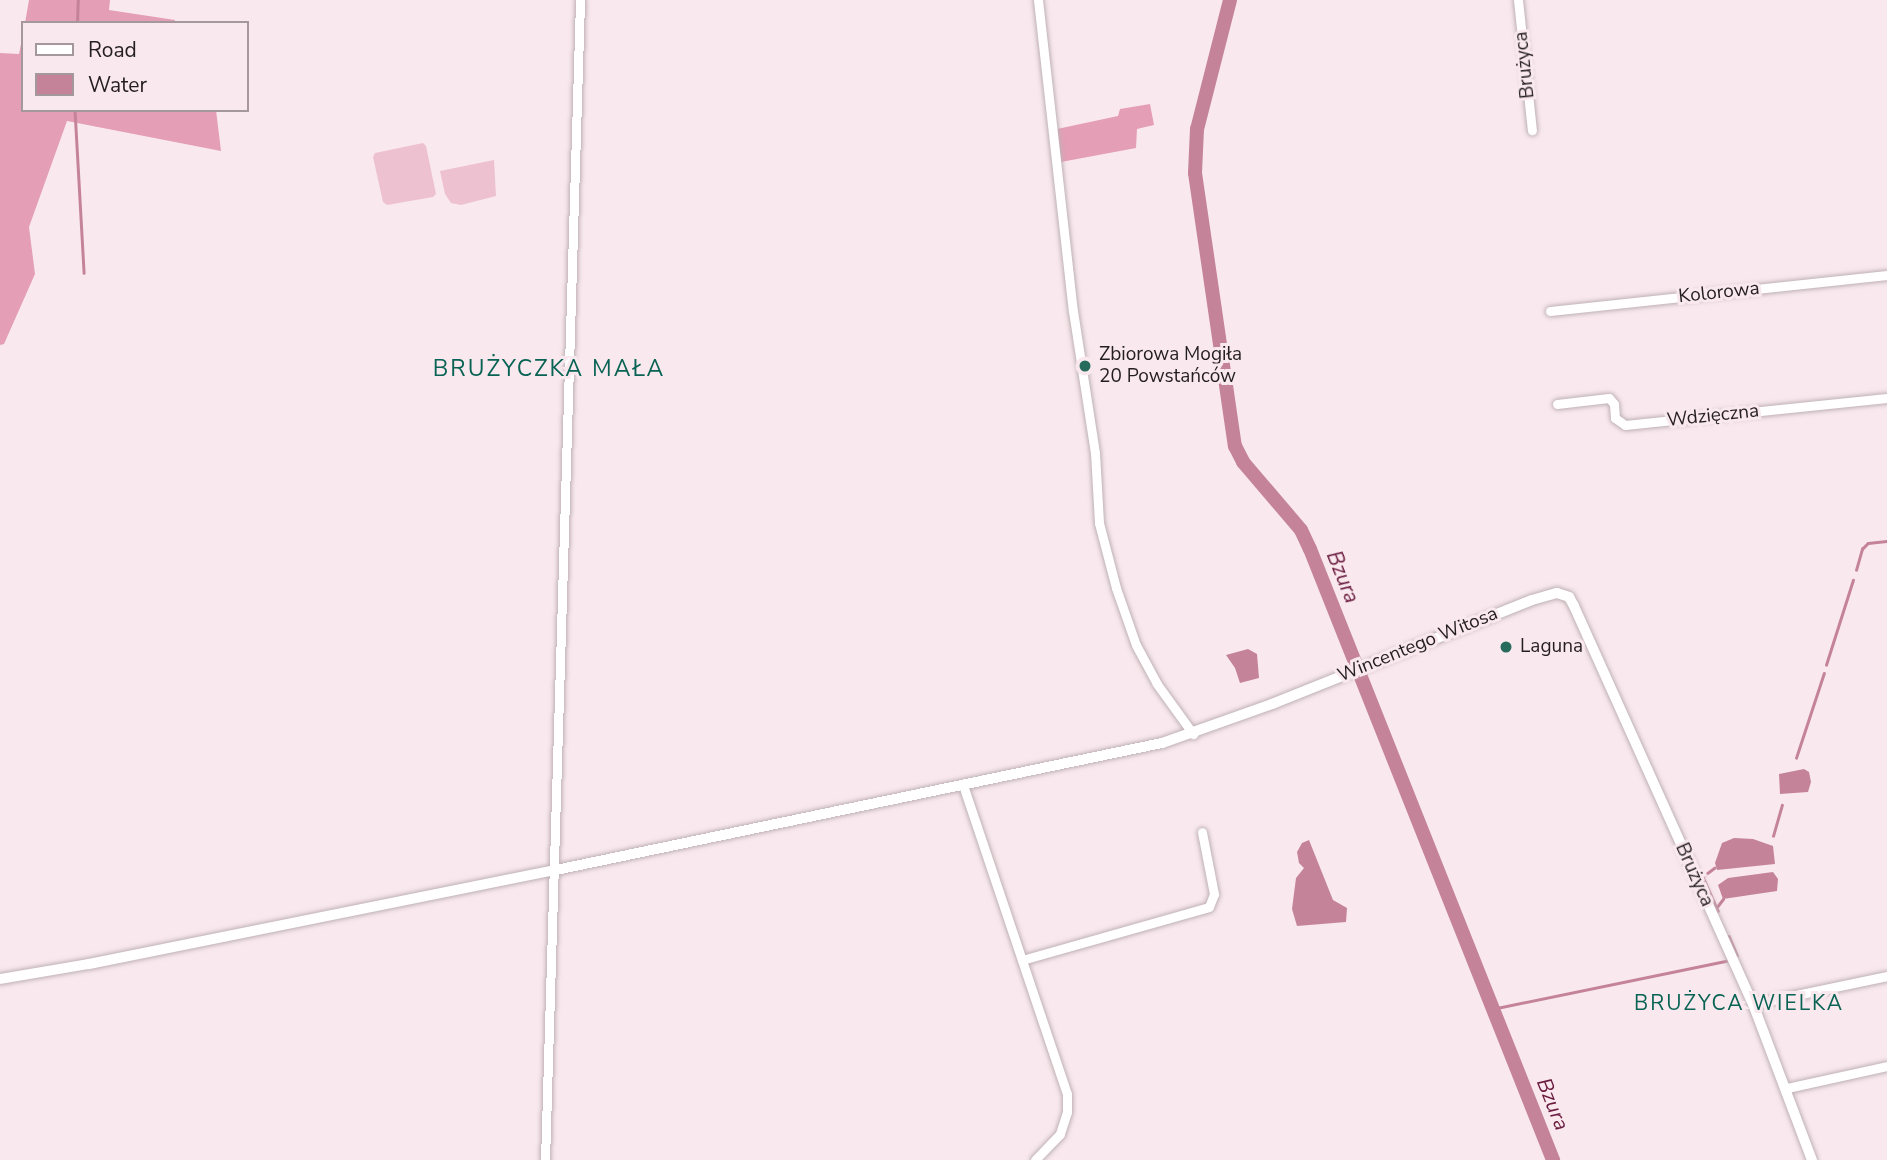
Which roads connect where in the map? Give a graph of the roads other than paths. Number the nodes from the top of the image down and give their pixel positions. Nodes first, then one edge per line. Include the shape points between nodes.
1 (580, 0) edge
2 (1038, 0) edge
3 (1518, 0) edge
4 (1532, 130) dead end
5 (1887, 275) edge
6 (1550, 311) dead end
7 (1887, 398) edge
8 (1557, 404) dead end
9 (1565, 594) joint
10 (1193, 734) junction
11 (963, 785) junction
12 (1202, 832) dead end
13 (556, 870) junction
14 (1022, 960) junction
15 (1887, 976) edge
16 (0, 979) edge
17 (1753, 1004) junction
18 (1887, 1066) edge
19 (1787, 1088) junction
20 (545, 1160) edge
21 (1035, 1160) edge
22 (1812, 1160) edge

1 - 13 street
2 - 10 street via 1073,311 1095,453 1099,523 1136,645
3 - 4 street, Brużyca
5 - 6 street, Kolorowa
7 - 8 street, Wdzięczna via 1625,425 1615,418 1609,398
9 - 10 street, Wincentego Witosa via 1546,594
9 - 17 street, Brużyca
10 - 11 street, Wincentego Witosa
11 - 13 street, Wincentego Witosa
11 - 14 street
12 - 14 street via 1214,894 1209,907
13 - 16 street, Wincentego Witosa
13 - 20 street
14 - 21 street via 1067,1099 1060,1134
15 - 17 street
17 - 19 street, Brużyca
18 - 19 street
19 - 22 street, Brużyca

